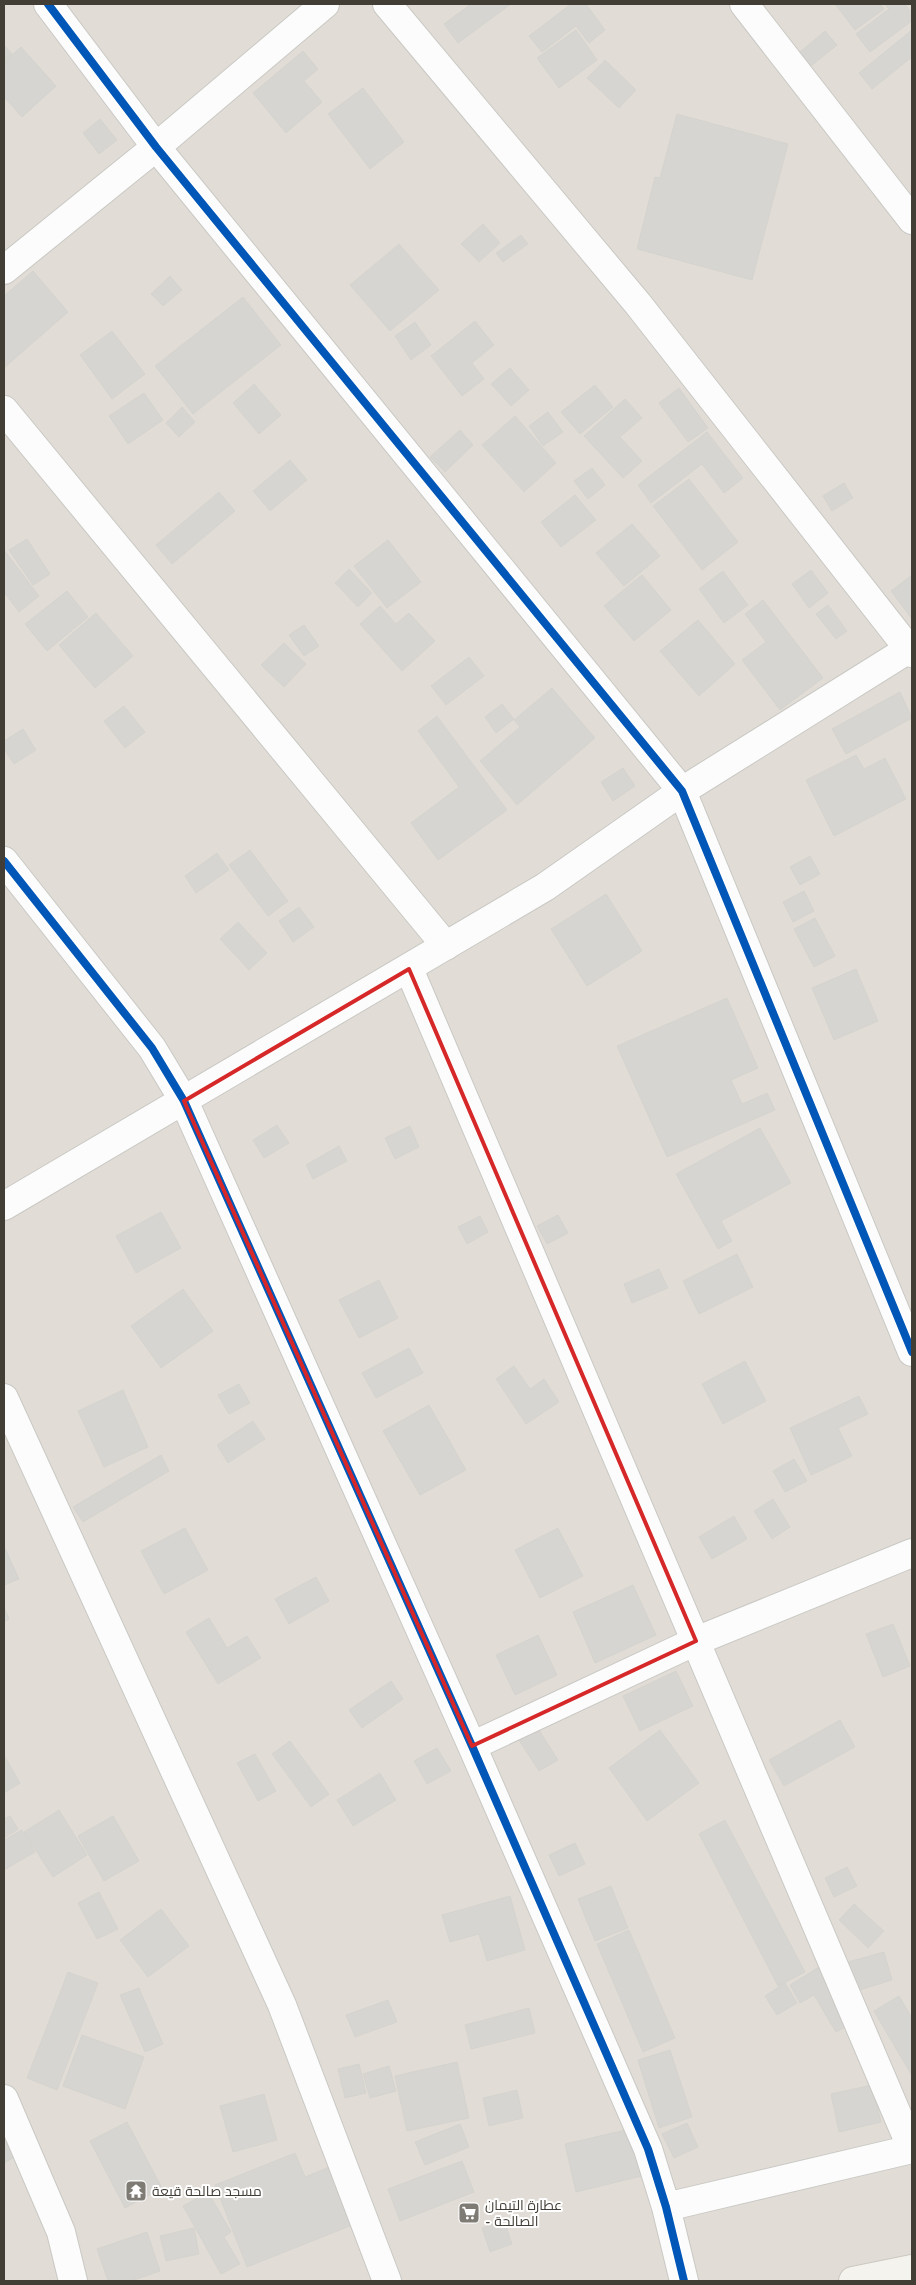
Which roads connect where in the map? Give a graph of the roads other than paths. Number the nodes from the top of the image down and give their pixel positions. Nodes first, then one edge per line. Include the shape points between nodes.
1 (48, 4) edge
2 (325, 4) edge
3 (387, 4) edge
4 (744, 4) edge
5 (156, 147) junction
6 (912, 220) edge
7 (4, 270) edge
8 (4, 410) edge
9 (912, 650) edge
10 (682, 792) junction
11 (4, 861) edge
12 (446, 946) junction
13 (408, 969) junction
14 (184, 1102) junction
15 (4, 1206) edge
16 (912, 1352) edge
17 (4, 1398) edge
18 (912, 1554) edge
19 (696, 1641) junction
20 (472, 1746) junction
21 (4, 2099) edge
22 (666, 2207) junction
23 (912, 2269) edge
24 (73, 2281) edge
25 (387, 2281) edge
26 (684, 2281) edge
27 (853, 2281) edge

1 - 5 street
2 - 5 street
3 - 9 street via 638,304
4 - 6 street
5 - 7 street
5 - 10 street
8 - 12 street
9 - 10 street
10 - 12 street via 545,887
10 - 16 street
11 - 14 street via 152,1048
12 - 13 street
13 - 14 street
13 - 19 street
14 - 15 street
14 - 20 street
17 - 25 street via 282,2005
18 - 19 street
19 - 20 street
19 - 22 street via 912,2149
20 - 22 street via 641,2132
21 - 24 street via 62,2232
22 - 26 street
23 - 27 main road

